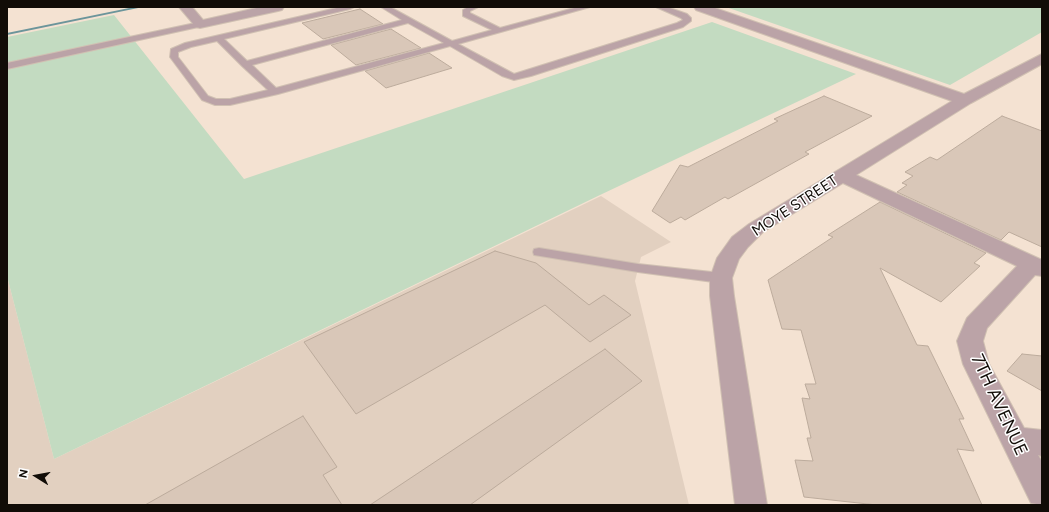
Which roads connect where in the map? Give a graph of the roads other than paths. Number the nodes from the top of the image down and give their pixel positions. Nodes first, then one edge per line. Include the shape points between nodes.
1 (278, 7) edge
2 (350, 7) edge
3 (385, 7) edge
4 (474, 7) edge
5 (586, 7) edge
6 (660, 7) edge
7 (700, 7) edge
8 (190, 9) edge
9 (410, 20) junction
10 (200, 24) junction
11 (498, 30) junction
12 (218, 38) junction
13 (450, 43) junction
14 (245, 64) junction
15 (1038, 64) edge
16 (7, 66) edge
17 (275, 92) junction
18 (965, 100) junction
19 (842, 175) junction
20 (539, 252) dead end
21 (1037, 266) edge
22 (721, 278) junction
23 (1014, 440) junction
24 (1042, 443) edge
25 (1042, 493) edge
26 (751, 505) edge

1 - 10 street
2 - 12 lane
3 - 9 lane
4 - 11 lane via 467,10 466,14
5 - 11 lane
6 - 13 lane via 684,16 687,21 520,76 505,74
7 - 18 street
8 - 10 street
9 - 13 lane
9 - 14 lane
10 - 16 lane
11 - 13 lane
12 - 14 lane
12 - 17 lane via 182,47 174,53 174,57 205,98 215,102 230,102
13 - 17 lane
14 - 17 lane
15 - 18 street, MOYE STREET
18 - 19 street, MOYE STREET
19 - 21 street, 7TH AVENUE
19 - 22 street, MOYE STREET via 756,228 740,242 728,258
20 - 22 lane
21 - 23 street, 7TH AVENUE via 976,324 970,341 976,364
22 - 26 street, MOYE STREET
23 - 24 street
23 - 25 street, 7TH AVENUE

